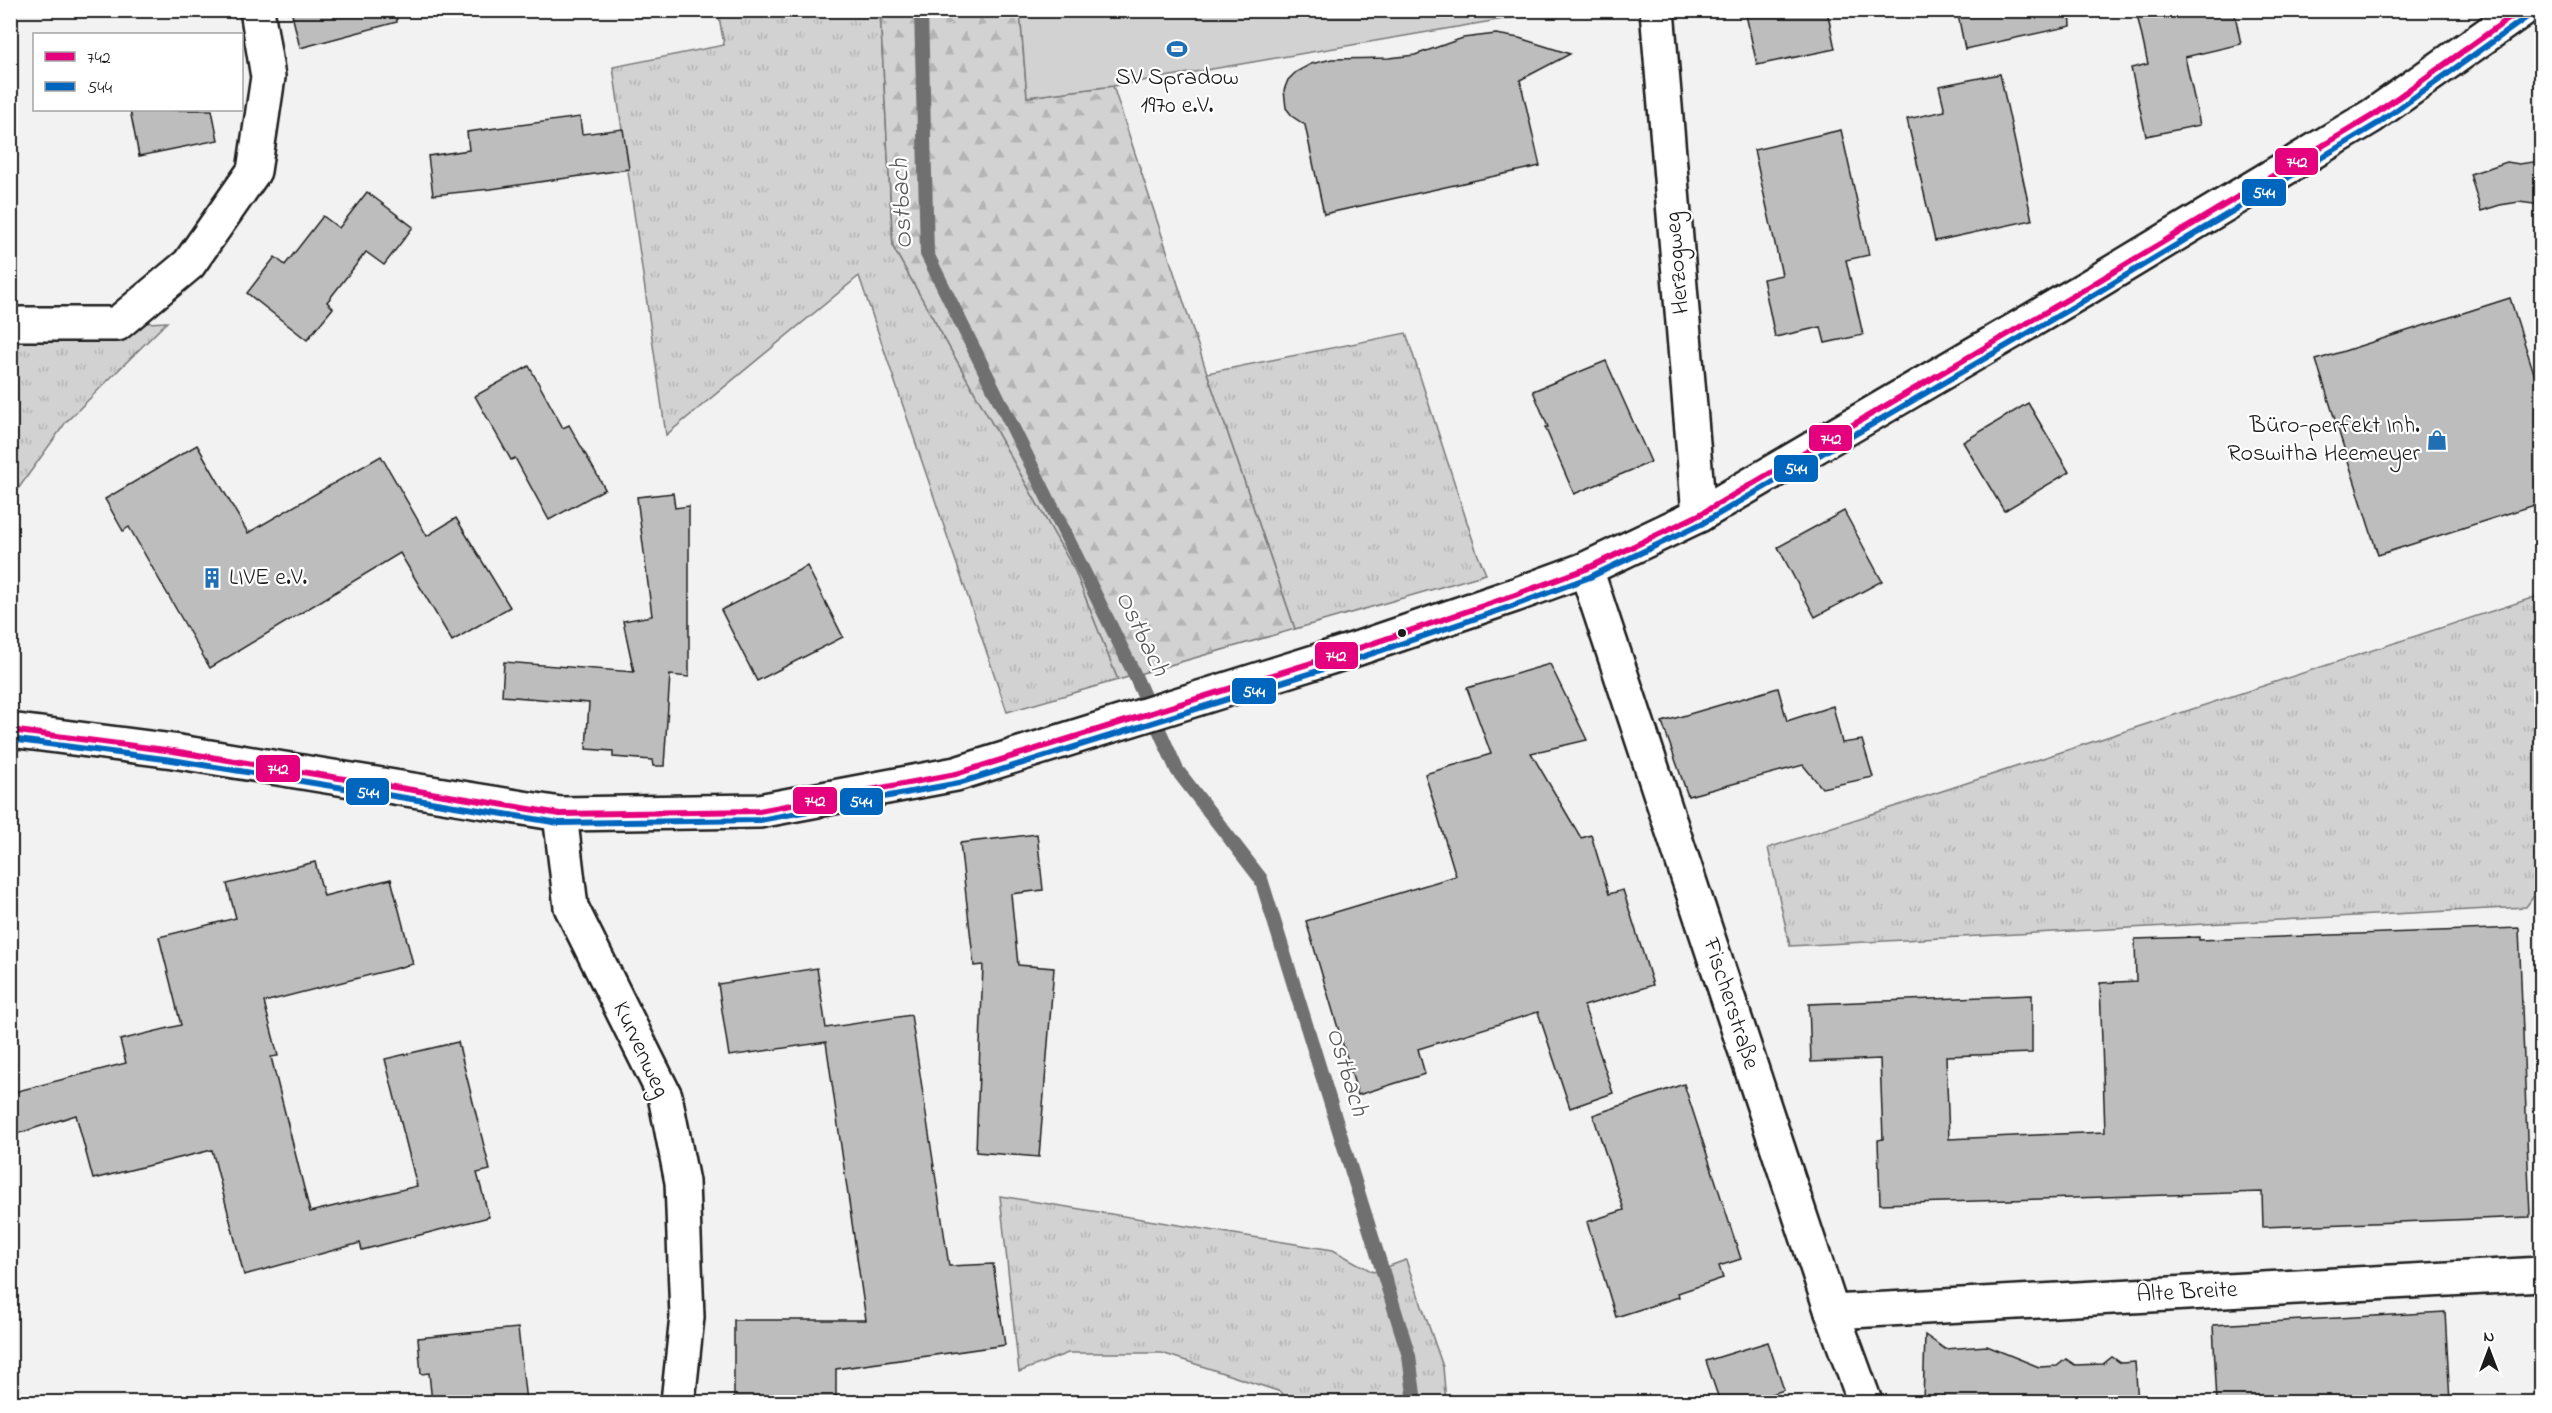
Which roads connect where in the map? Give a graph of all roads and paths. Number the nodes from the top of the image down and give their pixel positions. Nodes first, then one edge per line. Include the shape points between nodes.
1 (256, 10) edge
2 (1657, 10) edge
3 (2522, 10) edge
4 (10, 324) edge
5 (1699, 515) junction
6 (1586, 569) junction
7 (10, 730) edge
8 (560, 814) junction
9 (2541, 1274) edge
10 (1832, 1312) junction
11 (678, 1402) edge
12 (1865, 1402) edge

1 - 4 street via 268,77 254,171 189,264 117,324
2 - 5 street, Herzogweg
3 - 5 street via 2372,116
5 - 6 street
6 - 8 street via 1353,650 956,774 759,811
6 - 10 street, Fischerstraße
7 - 8 street via 173,751
8 - 11 street, Kurvenweg via 571,907 665,1096 682,1182 687,1305
9 - 10 street, Alte Breite
10 - 12 street, Fischerstraße

